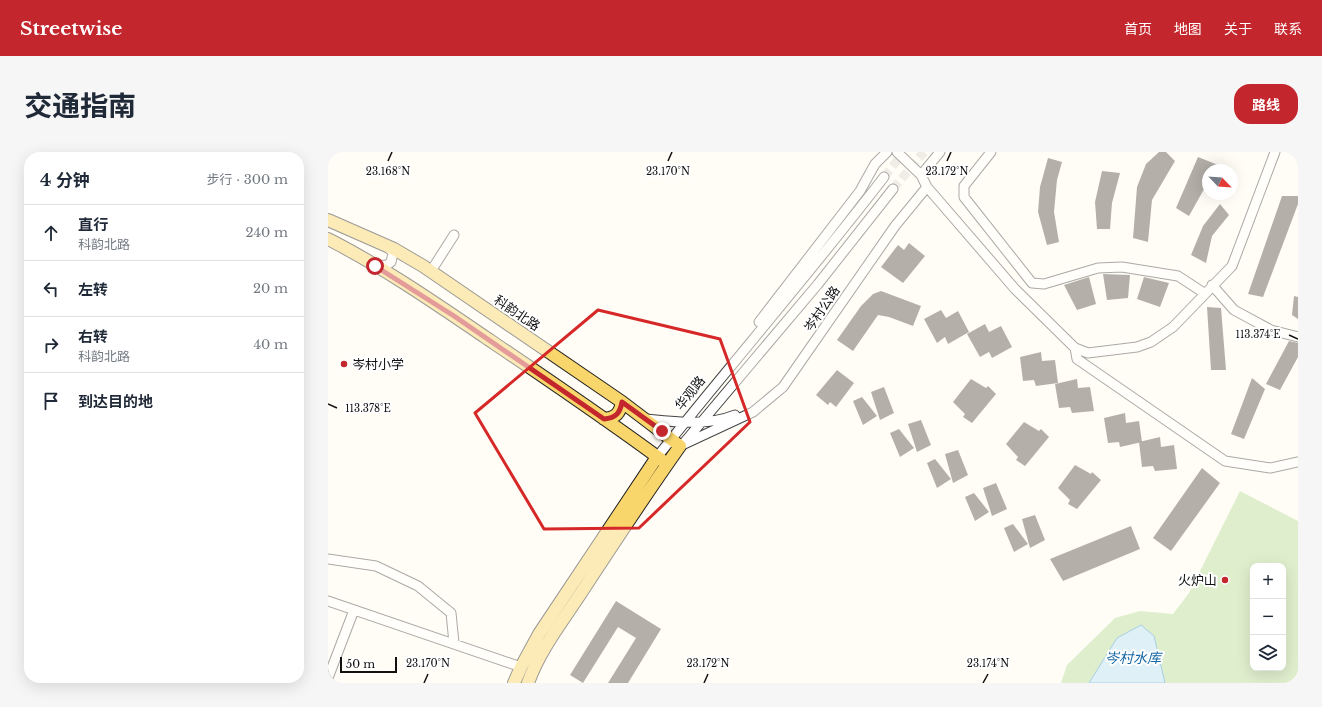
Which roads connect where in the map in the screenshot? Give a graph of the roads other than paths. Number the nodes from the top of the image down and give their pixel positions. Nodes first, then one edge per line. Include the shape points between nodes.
1 (874, 152) edge
2 (887, 152) edge
3 (897, 152) edge
4 (940, 152) edge
5 (991, 152) edge
6 (1275, 152) edge
7 (875, 164) junction
8 (921, 175) junction
9 (884, 177) tunnel mouth
10 (927, 188) junction
11 (893, 189) tunnel mouth
12 (328, 220) edge
13 (454, 234) dead end
14 (328, 240) edge
15 (387, 246) junction
16 (375, 266) junction
17 (431, 271) junction
18 (1212, 285) junction
19 (1204, 293) junction
20 (1298, 337) edge
21 (1075, 348) junction
22 (730, 365) junction
23 (783, 388) junction
24 (622, 402) junction
25 (604, 419) junction
26 (647, 419) junction
27 (702, 421) junction
28 (684, 423) junction
29 (676, 443) junction
30 (657, 457) junction
31 (1298, 462) edge
32 (667, 464) junction
33 (328, 559) edge
34 (328, 601) edge
35 (354, 610) junction
36 (454, 643) junction
37 (520, 667) junction
38 (328, 678) edge
39 (514, 683) edge
40 (528, 683) edge

1 - 7 street
2 - 7 street
3 - 8 street
4 - 8 street
5 - 19 street via 964,186 964,197 1032,283 1044,284 1098,268 1122,267 1178,276
6 - 18 street via 1232,266
7 - 22 street via 860,192 776,298
8 - 10 street
9 - 22 street, 华观路 via 845,229
10 - 21 street via 1015,289
10 - 23 street, 岑村公路 via 895,226
11 - 27 street, 华观路 via 818,284
12 - 15 main road, 科韵北路
13 - 17 street
14 - 16 main road
15 - 16 street via 392,253 391,262
15 - 17 main road, 科韵北路
16 - 25 main road via 454,316
17 - 24 main road, 科韵北路
18 - 19 street
18 - 20 street via 1234,310 1271,330
19 - 21 street via 1173,327 1151,342 1137,347 1088,353
21 - 31 street via 1077,359 1225,461 1270,468
22 - 28 street, 华观路
23 - 27 street via 754,407 726,419
23 - 29 street, 岑村公路 via 753,412
24 - 25 main road via 621,409 614,417
24 - 26 main road, 科韵北路
25 - 30 main road
26 - 28 street
26 - 29 main road, 科韵北路
27 - 28 street
27 - 29 street, 华观路
28 - 29 street, 华观路
29 - 30 street, 华观路
29 - 32 main road, 华观路
30 - 32 main road
30 - 37 main road, 华观路 via 539,634
32 - 40 main road, 华观路 via 554,634
33 - 36 street via 376,566 418,586 450,613
34 - 35 street
35 - 36 street
35 - 38 street
36 - 37 street
37 - 39 main road, 华观路

